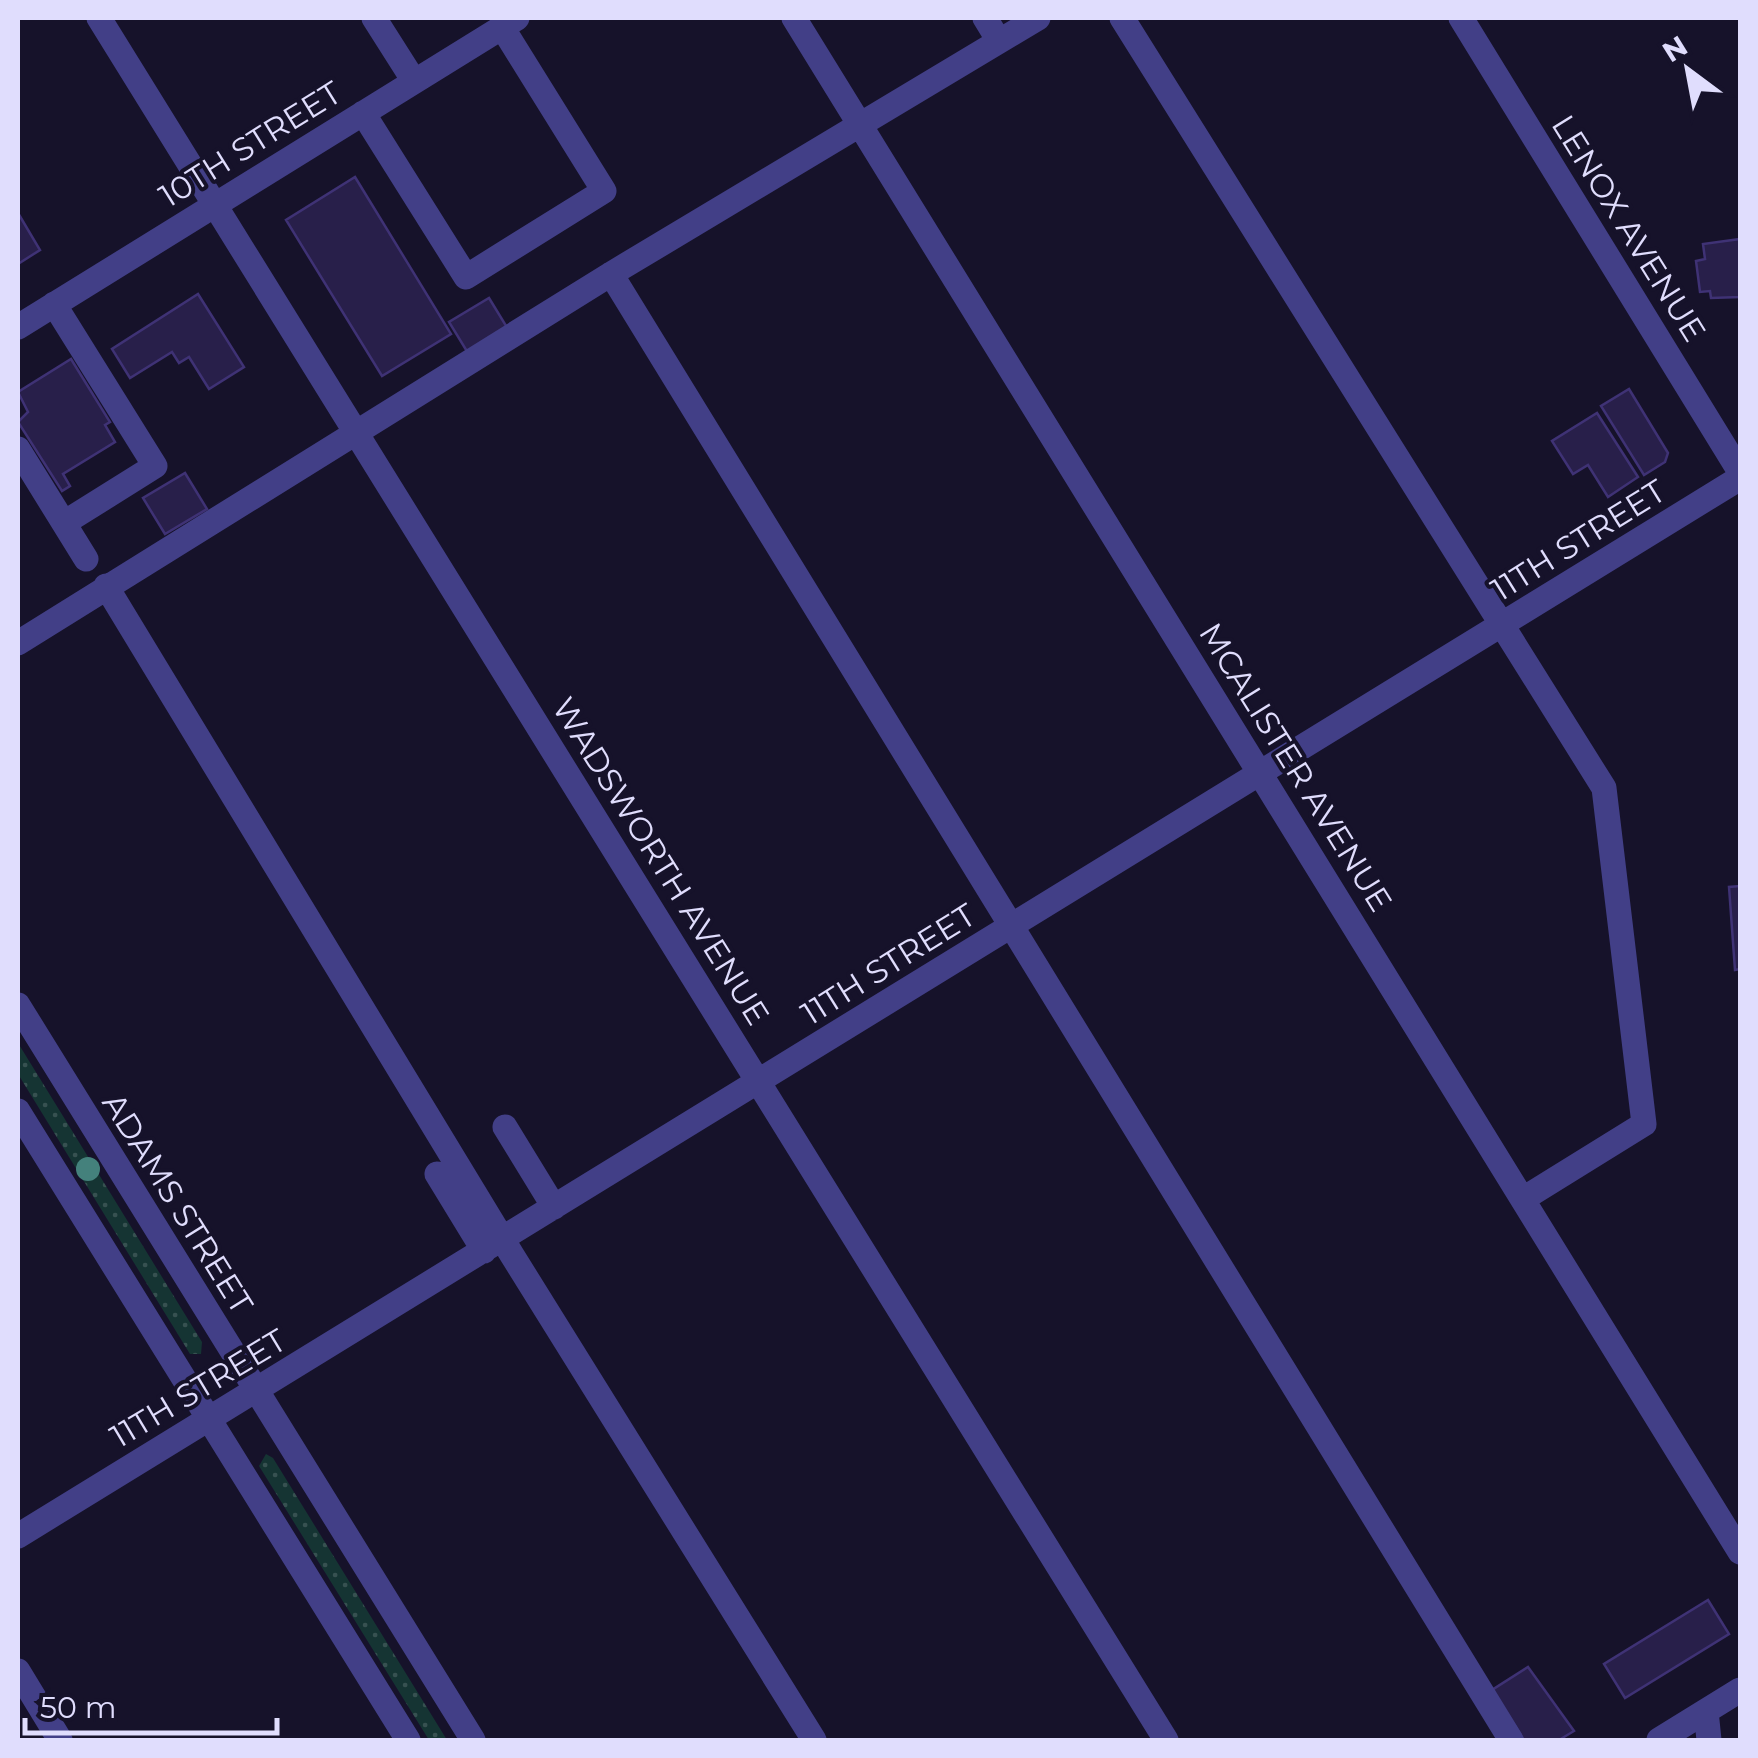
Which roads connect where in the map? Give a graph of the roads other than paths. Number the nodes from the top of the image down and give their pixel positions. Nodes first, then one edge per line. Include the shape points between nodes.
1 (99, 18) edge
2 (374, 18) edge
3 (794, 18) edge
4 (986, 18) edge
5 (1038, 18) edge
6 (1122, 18) edge
7 (1471, 21) edge
8 (510, 22) edge
9 (999, 41) junction
10 (414, 81) junction
11 (362, 113) junction
12 (861, 125) junction
13 (215, 204) junction
14 (611, 274) junction
15 (54, 304) junction
16 (18, 327) edge
17 (356, 432) junction
18 (18, 448) edge
19 (1740, 475) edge
20 (64, 523) junction
21 (86, 559) dead end
22 (106, 586) junction
23 (1504, 624) junction
24 (18, 643) edge
25 (1262, 772) junction
26 (1010, 927) junction
27 (18, 1005) edge
28 (759, 1081) junction
29 (18, 1110) edge
30 (505, 1127) dead end
31 (437, 1174) dead end
32 (1523, 1199) junction
33 (554, 1207) junction
34 (493, 1245) junction
35 (255, 1390) junction
36 (208, 1418) junction
37 (18, 1536) edge
38 (1740, 1552) edge
39 (18, 1672) edge
40 (1740, 1690) edge
41 (1706, 1711) junction
42 (60, 1740) edge
43 (408, 1740) edge
44 (473, 1740) edge
45 (814, 1740) edge
46 (1166, 1740) edge
47 (1510, 1740) edge
48 (1659, 1740) edge
49 (1709, 1740) edge

1 - 13 street, WADSWORTH AVENUE
2 - 10 street
3 - 12 street, MCALISTER AVENUE
4 - 9 street
5 - 9 street
6 - 23 street
7 - 19 street, LENOX AVENUE
8 - 10 street, 10TH STREET
8 - 11 street via 604,190 466,277
9 - 12 street
10 - 11 street, 10TH STREET
11 - 13 street, 10TH STREET
12 - 14 street
12 - 25 street, MCALISTER AVENUE
13 - 15 street, 10TH STREET
13 - 17 street, WADSWORTH AVENUE
14 - 17 street
14 - 26 street
15 - 16 street, 10TH STREET
15 - 20 street via 155,466
17 - 22 street
17 - 28 street, WADSWORTH AVENUE
18 - 20 street
19 - 23 street, 11TH STREET
20 - 21 street
22 - 24 street
22 - 34 street
23 - 25 street, 11TH STREET
23 - 32 street via 1604,788 1644,1124
25 - 26 street, 11TH STREET
25 - 32 street, MCALISTER AVENUE
26 - 28 street, 11TH STREET
26 - 47 street
27 - 35 street, ADAMS STREET
28 - 33 street, 11TH STREET
28 - 46 street, WADSWORTH AVENUE
29 - 36 street
30 - 33 street
31 - 34 street
32 - 38 street, MCALISTER AVENUE
33 - 34 street, 11TH STREET
34 - 35 street, 11TH STREET
34 - 45 street
35 - 36 street, 11TH STREET
35 - 44 street, ADAMS STREET
36 - 37 street, 11TH STREET
36 - 43 street
39 - 42 street
40 - 41 street
41 - 48 street
41 - 49 street

